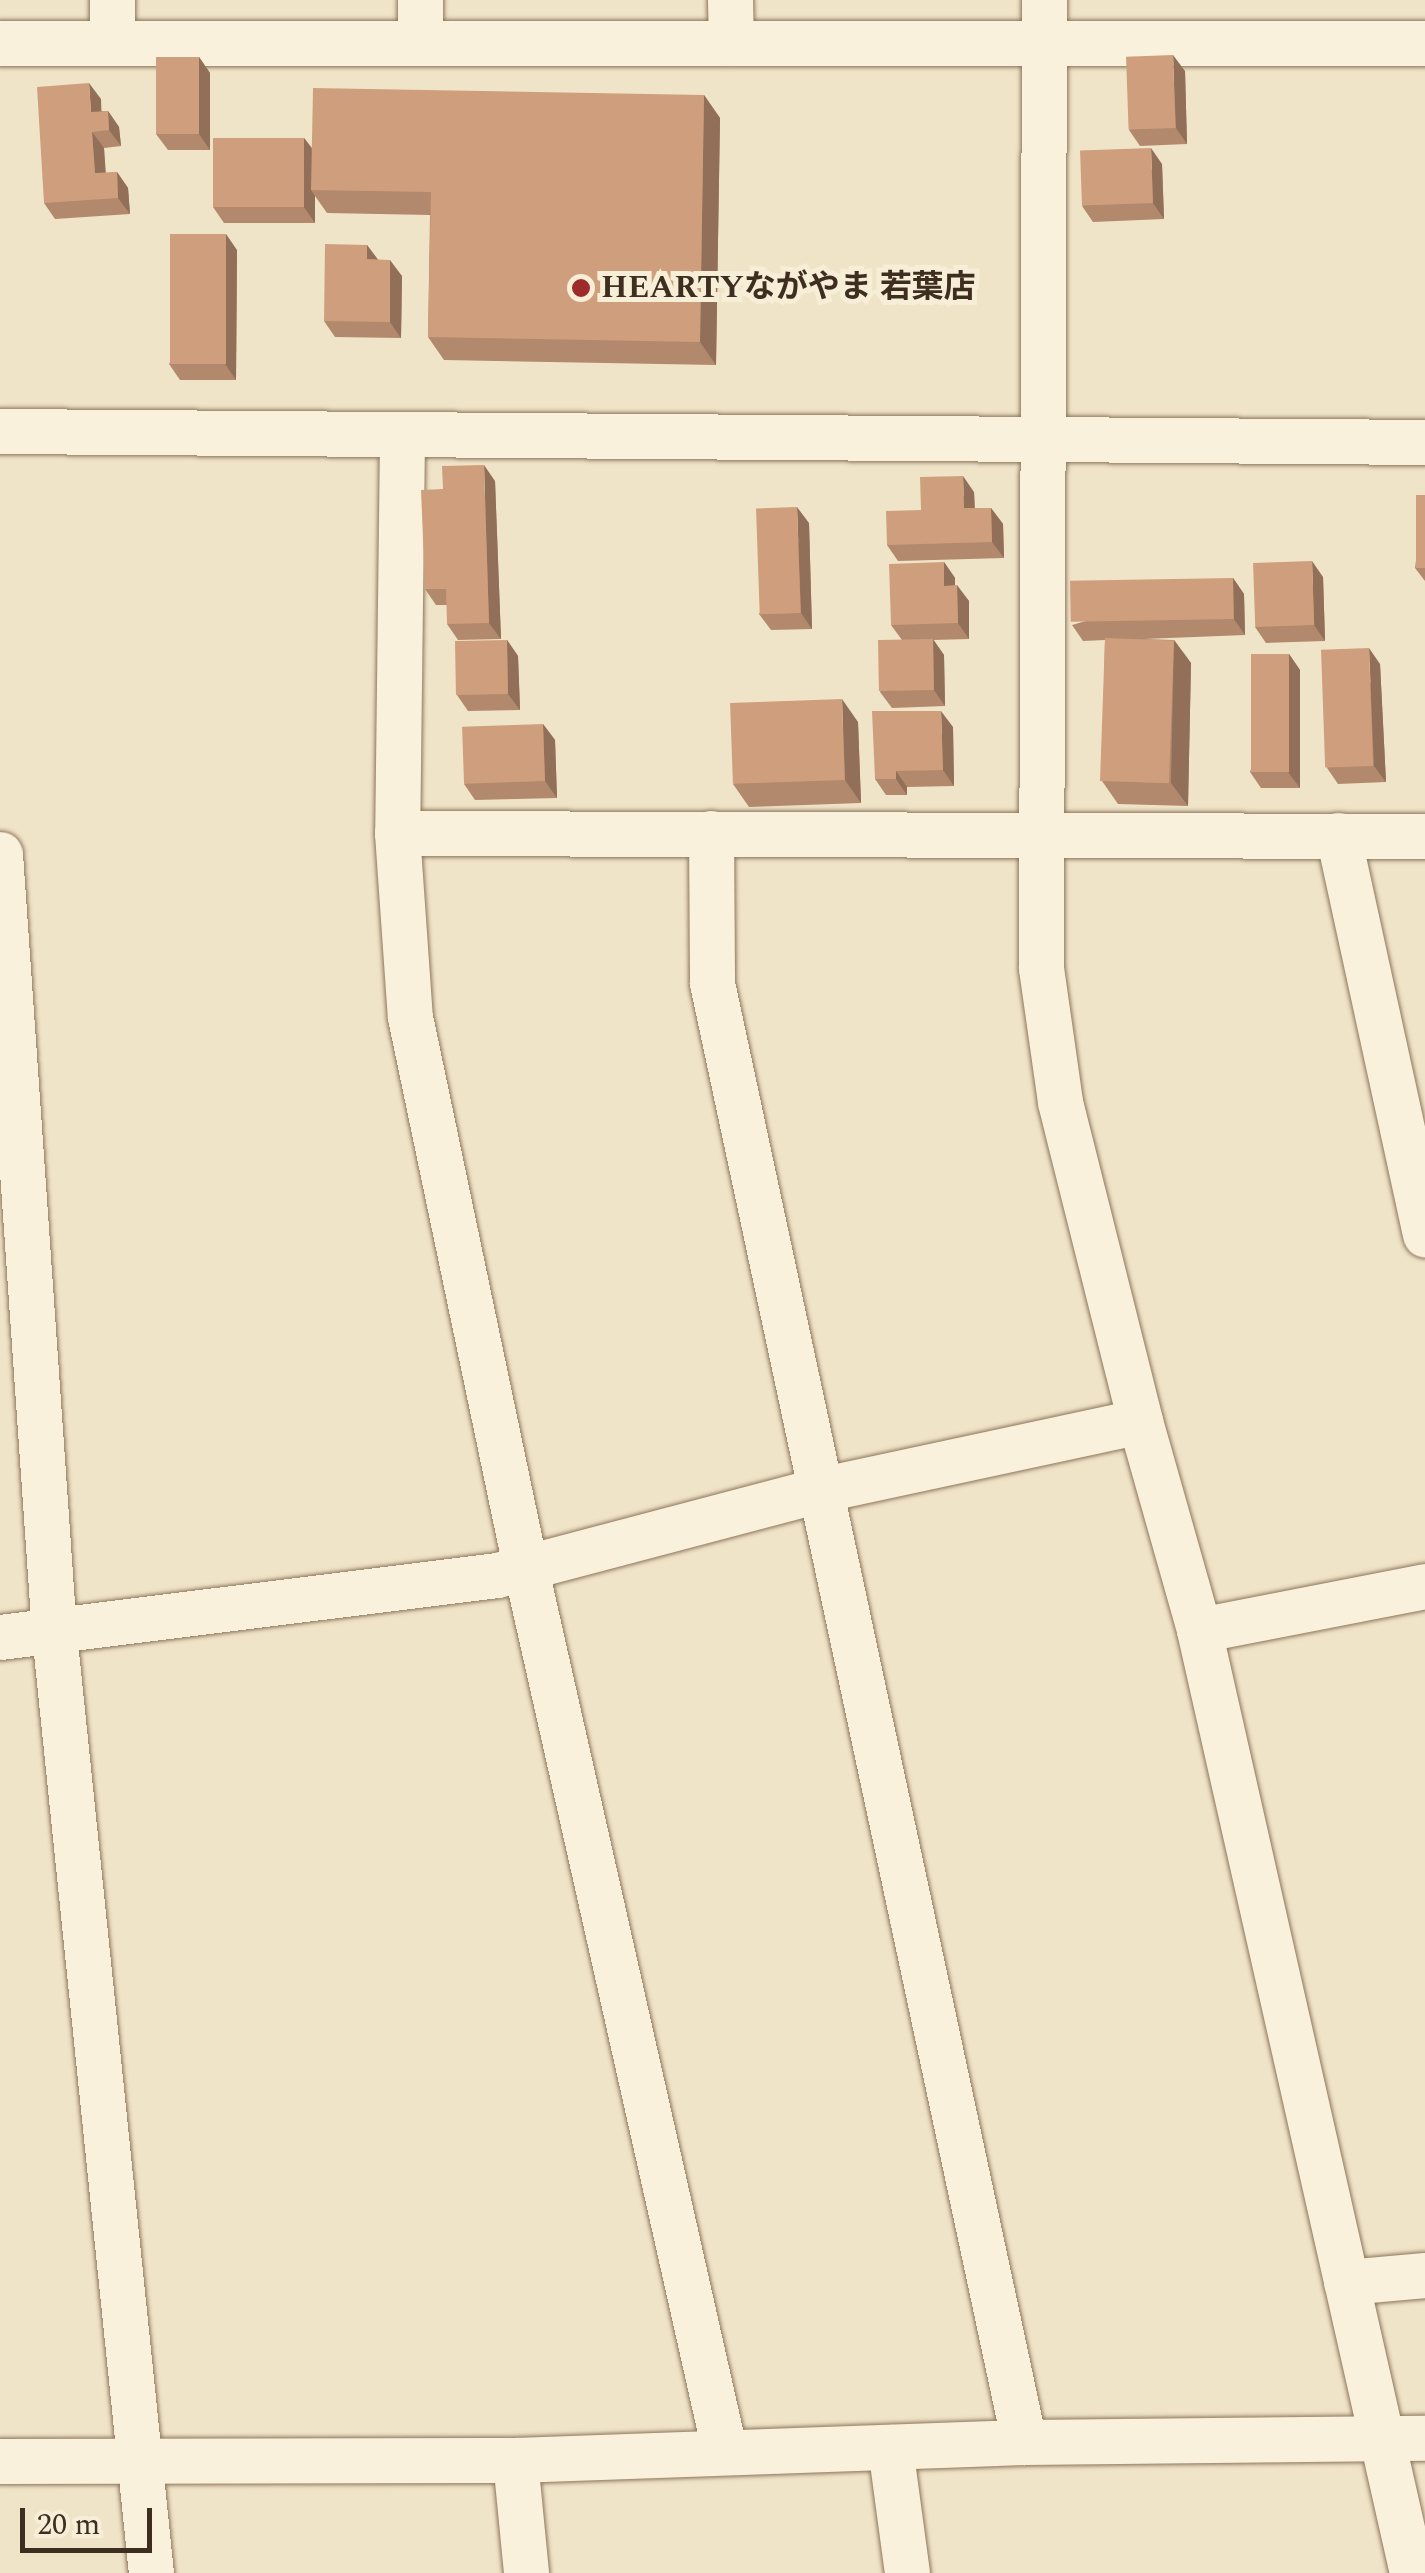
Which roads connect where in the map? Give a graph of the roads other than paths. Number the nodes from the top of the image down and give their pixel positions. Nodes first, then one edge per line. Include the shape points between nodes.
1 (1044, 0) edge
2 (420, 20) edge
3 (730, 21) edge
4 (112, 22) edge
5 (0, 43) edge
6 (1425, 44) edge
7 (1044, 46) junction
8 (0, 431) edge
9 (402, 438) junction
10 (1044, 439) junction
11 (1425, 442) edge
12 (712, 833) junction
13 (397, 834) junction
14 (1338, 836) junction
15 (1425, 836) edge
16 (1039, 838) junction
17 (0, 854) edge
18 (1425, 1234) edge
19 (1140, 1421) junction
20 (820, 1490) junction
21 (526, 1566) junction
22 (1425, 1586) edge
23 (1199, 1630) junction
24 (54, 1633) junction
25 (0, 1637) edge
26 (1425, 2275) edge
27 (1346, 2282) junction
28 (1404, 2439) edge
29 (1024, 2442) junction
30 (890, 2447) junction
31 (724, 2450) junction
32 (0, 2460) edge
33 (515, 2460) junction
34 (142, 2462) junction
35 (151, 2573) edge
36 (526, 2573) edge
37 (907, 2573) edge
38 (1412, 2573) edge

1 - 7 street
2 - 3 street
2 - 4 street
3 - 7 street
4 - 5 street
6 - 7 street
7 - 10 street
8 - 9 street
9 - 10 street
9 - 13 street
10 - 11 street
10 - 16 street
12 - 13 street
12 - 16 street
12 - 20 street via 712,983
13 - 21 street via 410,1017
14 - 15 street
14 - 16 street
14 - 18 street
16 - 19 street via 1041,968 1060,1102
17 - 24 street
19 - 20 street
19 - 23 street
20 - 21 street
20 - 29 street
21 - 24 street
21 - 31 street
22 - 23 street
23 - 27 street
24 - 25 street
24 - 34 street
26 - 27 street
27 - 28 street
28 - 29 street
28 - 38 street
29 - 30 street
30 - 31 street
30 - 37 street
31 - 33 street
32 - 34 street
33 - 34 street
33 - 36 street
34 - 35 street

